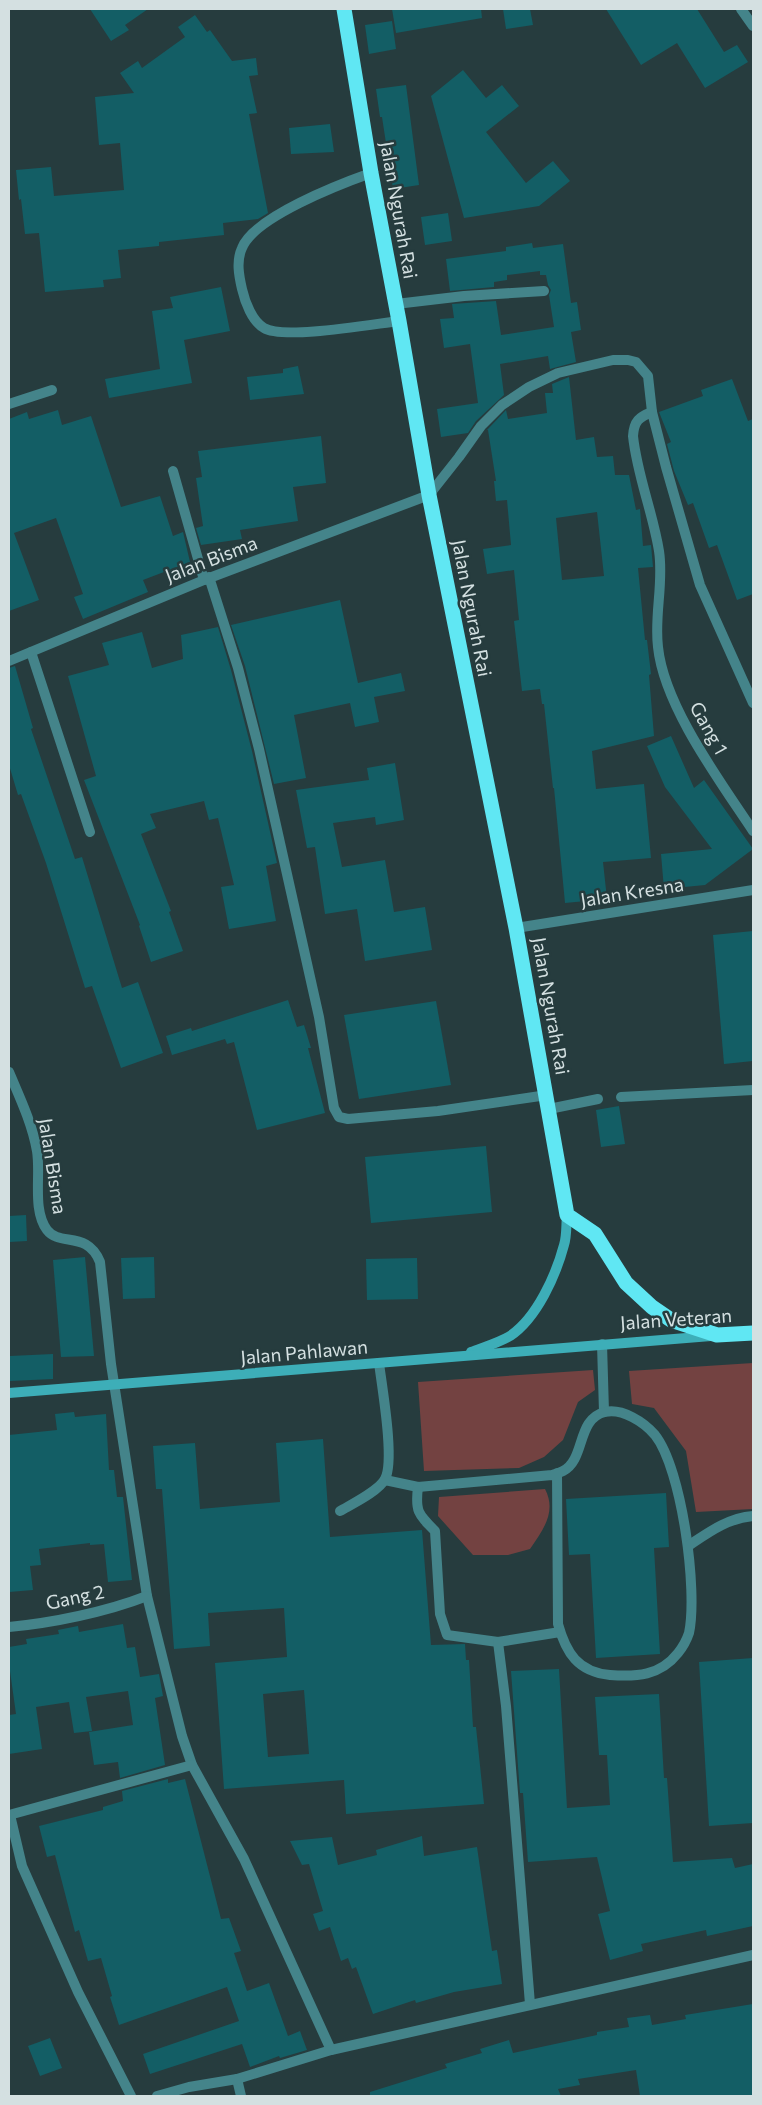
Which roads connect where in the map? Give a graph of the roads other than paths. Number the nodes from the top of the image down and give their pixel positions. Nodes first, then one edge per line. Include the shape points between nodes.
1 (344, 9) edge
2 (741, 9) edge
3 (753, 26) edge
4 (371, 173) junction
5 (544, 291) dead end
6 (396, 304) junction
7 (399, 320) junction
8 (52, 390) dead end
9 (9, 404) edge
10 (652, 412) junction
11 (173, 471) dead end
12 (429, 495) junction
13 (206, 579) junction
14 (31, 652) junction
15 (9, 661) edge
16 (753, 703) edge
17 (90, 832) dead end
18 (753, 832) edge
19 (753, 890) edge
20 (516, 928) junction
21 (9, 1072) edge
22 (753, 1090) edge
23 (621, 1097) dead end
24 (598, 1099) dead end
25 (548, 1102) junction
26 (567, 1214) junction
27 (753, 1333) edge
28 (717, 1336) junction
29 (602, 1344) junction
30 (458, 1356) junction
31 (379, 1364) junction
32 (114, 1385) junction
33 (9, 1393) edge
34 (604, 1412) junction
35 (557, 1473) junction
36 (385, 1480) junction
37 (418, 1487) junction
38 (340, 1511) dead end
39 (753, 1516) edge
40 (688, 1546) junction
41 (147, 1596) junction
42 (9, 1628) edge
43 (560, 1632) junction
44 (498, 1642) junction
45 (192, 1766) junction
46 (9, 1815) edge
47 (753, 1955) edge
48 (530, 2004) junction
49 (331, 2050) junction
50 (237, 2079) junction
51 (131, 2096) edge
52 (157, 2096) edge
53 (241, 2096) edge

1 - 4 highway, Jalan Ngurah Rai
2 - 3 street
4 - 6 highway, Jalan Ngurah Rai
4 - 7 street via 337,185 268,222 253,233 242,248 238,270 251,314 264,328 287,333
5 - 6 street
6 - 7 highway, Jalan Ngurah Rai
7 - 12 highway, Jalan Ngurah Rai
8 - 9 street
10 - 12 street via 648,376 636,362 614,360 558,373 502,405 481,426
10 - 16 street via 700,585
10 - 18 street, Gang 1 via 634,424 633,436 659,552 657,632 660,664 667,686 702,753
11 - 13 street
12 - 13 street, Jalan Bisma
12 - 20 highway, Jalan Ngurah Rai
13 - 14 street, Jalan Bisma
13 - 25 street via 238,668 319,1017 334,1108 339,1117 348,1119
14 - 15 street, Jalan Bisma
14 - 17 street
19 - 20 street, Jalan Kresna
20 - 25 highway, Jalan Ngurah Rai
21 - 32 street, Jalan Bisma via 32,1127 38,1153 41,1216 48,1231 88,1246 100,1262
22 - 23 street
24 - 25 street
25 - 26 highway, Jalan Ngurah Rai
26 - 28 highway via 595,1234 626,1283 652,1307 671,1320
26 - 30 main road, Jalan Ngurah Rai via 565,1244 533,1314 500,1342
27 - 28 highway, Jalan Veteran
28 - 29 main road, Jalan Veteran
29 - 30 main road, Jalan Pahlawan
29 - 34 street
30 - 31 main road, Jalan Pahlawan
31 - 32 main road, Jalan Pahlawan
31 - 36 street via 388,1454
32 - 33 main road, Jalan Pahlawan
32 - 41 street, Jalan Bisma
34 - 35 street via 589,1422 571,1463
34 - 40 street via 620,1413 641,1422 662,1446 684,1519
35 - 37 street
35 - 43 street
36 - 37 street
36 - 38 street
37 - 44 street via 418,1510 435,1531 440,1614 447,1635
39 - 40 street via 721,1524
40 - 43 street via 692,1613 688,1636 664,1667 636,1675 590,1671 581,1667 570,1654
41 - 42 street, Gang 2 via 126,1604
41 - 45 street, Jalan Bisma
43 - 44 street
44 - 48 street
45 - 46 street
45 - 49 street, Jalan Bisma via 244,1859
46 - 51 street via 22,1866 78,1992
47 - 48 street
48 - 49 street
49 - 50 street
50 - 52 street
50 - 53 street

